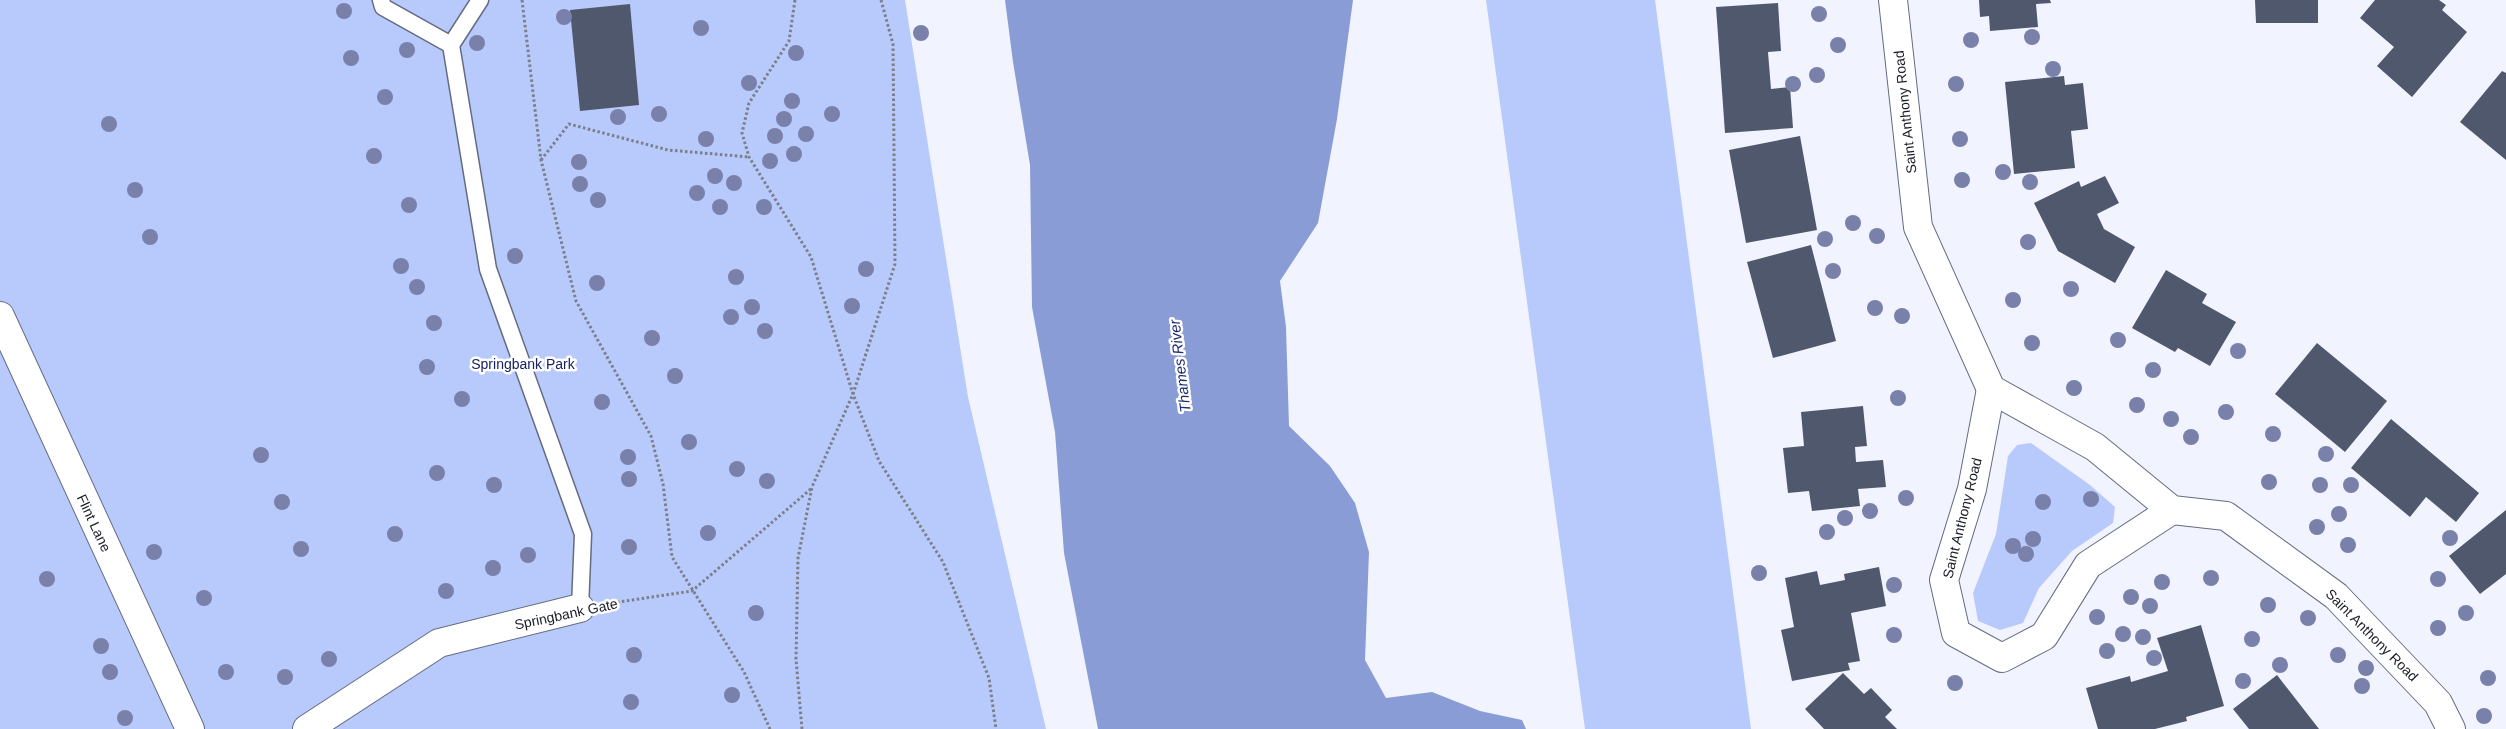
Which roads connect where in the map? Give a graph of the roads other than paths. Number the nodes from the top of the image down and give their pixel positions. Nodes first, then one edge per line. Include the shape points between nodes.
1 (380, 0) edge
2 (480, 0) edge
3 (1893, 0) edge
4 (451, 45) junction
5 (0, 316) edge
6 (1991, 389) junction
7 (2172, 510) junction
8 (580, 608) joint
9 (190, 729) edge
10 (307, 729) edge
11 (2450, 729) edge

1 - 4 lane via 382,7
2 - 4 lane
3 - 6 street, Saint Anthony Road via 1918,227
4 - 8 lane via 488,270 583,534
5 - 9 street, Flint Lane
6 - 7 street via 2095,447
6 - 7 street, Saint Anthony Road via 1972,489 1944,580 1956,633 2002,658 2044,636 2088,564
7 - 11 street, Saint Anthony Road via 2226,516 2336,596 2438,703
8 - 10 street, Springbank Gate via 439,643

